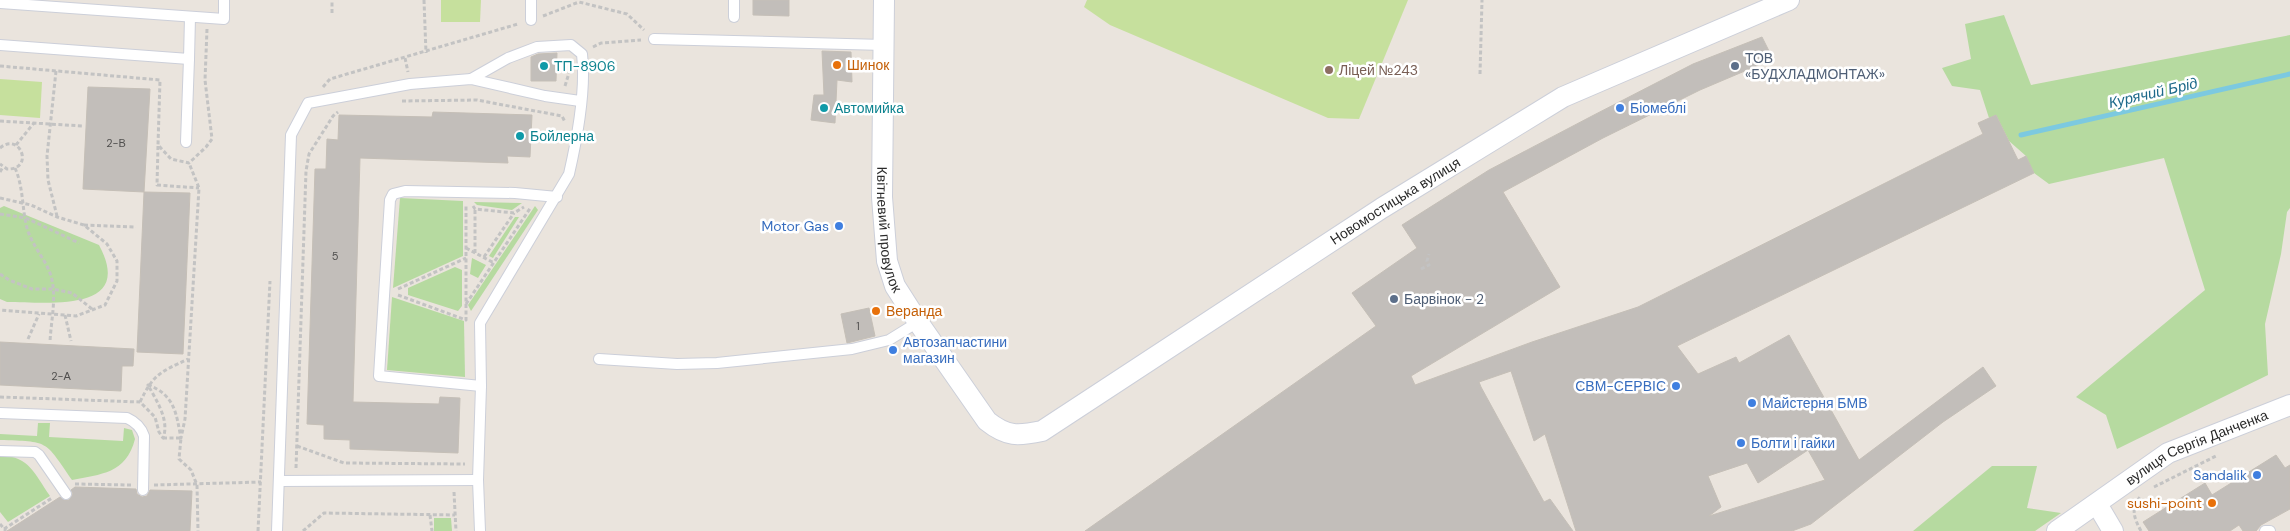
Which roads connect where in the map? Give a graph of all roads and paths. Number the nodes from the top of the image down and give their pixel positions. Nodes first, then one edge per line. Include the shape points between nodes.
1 (224, 0) edge
2 (332, 0) edge
3 (424, 0) edge
4 (531, 0) edge
5 (734, 0) edge
6 (884, 0) edge
7 (1482, 0) edge
8 (1789, 0) edge
9 (581, 1) edge
10 (0, 3) edge
11 (332, 14) dead end
12 (190, 17) junction
13 (734, 17) dead end
14 (207, 18) junction
15 (531, 20) junction
16 (654, 38) joint
17 (0, 45) edge
18 (884, 45) junction
19 (426, 53) junction
20 (189, 59) junction
21 (0, 66) edge
22 (56, 71) junction
23 (1480, 74) dead end
24 (471, 79) junction
25 (318, 93) dead end
26 (580, 101) junction
27 (0, 121) edge
28 (34, 123) junction
29 (49, 124) junction
30 (82, 126) dead end
31 (186, 142) dead end
32 (16, 145) junction
33 (158, 145) junction
34 (0, 148) edge
35 (188, 163) junction
36 (1, 166) edge
37 (15, 168) junction
38 (0, 172) edge
39 (199, 188) junction
40 (557, 197) junction
41 (0, 198) edge
42 (466, 198) dead end
43 (536, 200) dead end
44 (24, 203) junction
45 (475, 209) dead end
46 (0, 213) edge
47 (514, 213) dead end
48 (57, 217) junction
49 (26, 218) junction
50 (84, 225) junction
51 (136, 227) dead end
52 (80, 243) dead end
53 (466, 248) junction
54 (475, 253) junction
55 (1429, 254) dead end
56 (466, 258) junction
57 (484, 258) junction
58 (494, 263) junction
59 (1421, 269) dead end
60 (0, 274) edge
61 (270, 277) dead end
62 (53, 289) junction
63 (466, 304) junction
64 (93, 309) junction
65 (0, 310) edge
66 (472, 312) dead end
67 (39, 314) junction
68 (51, 314) junction
69 (65, 315) junction
70 (466, 320) junction
71 (918, 322) junction
72 (466, 328) dead end
73 (28, 339) dead end
74 (71, 341) dead end
75 (50, 342) dead end
76 (189, 358) junction
77 (599, 359) dead end
78 (481, 386) junction
79 (140, 402) dead end
80 (2290, 405) edge
81 (0, 413) edge
82 (185, 420) dead end
83 (1022, 435) joint
84 (163, 438) dead end
85 (297, 446) dead end
86 (0, 451) edge
87 (2223, 452) dead end
88 (465, 454) dead end
89 (478, 480) junction
90 (279, 481) junction
91 (454, 481) junction
92 (143, 490) dead end
93 (66, 494) dead end
94 (2097, 504) junction
95 (430, 515) junction
96 (455, 516) junction
97 (0, 524) edge
98 (6, 531) edge
99 (198, 531) edge
100 (258, 531) edge
101 (277, 531) edge
102 (303, 531) edge
103 (432, 531) edge
104 (456, 531) edge
105 (480, 531) edge
106 (2057, 531) edge
107 (2113, 531) edge
108 (2141, 531) edge
109 (2265, 531) edge
110 (2270, 531) edge

1 - 14 lane via 224,19
2 - 11 path
3 - 19 path
4 - 15 lane
5 - 13 lane
6 - 18 street, Квітневий провулок
7 - 23 path
8 - 83 street, Новомостицька вулиця via 1562,97 1382,208 1042,431
9 - 15 path
9 - 16 path via 627,14
10 - 12 lane
12 - 14 lane
12 - 20 lane
14 - 35 path via 205,80 212,139
15 - 19 path
16 - 18 lane via 751,45
17 - 20 lane
18 - 71 street, Квітневий провулок via 883,234 896,286
19 - 25 path via 330,79
20 - 31 lane
21 - 22 path
22 - 29 path
22 - 33 path via 160,80
24 - 26 lane
24 - 26 lane via 508,58 537,47 571,45 582,54 584,66
24 - 90 lane via 410,84 308,103 291,135
26 - 40 lane via 569,174
27 - 28 path
28 - 29 path
28 - 32 path
29 - 30 path
29 - 48 path via 48,180
32 - 34 path
32 - 37 path via 22,155
33 - 35 path via 171,159
33 - 39 path via 157,185
35 - 39 path
36 - 37 path
36 - 38 path
37 - 44 path
39 - 76 path
40 - 78 lane via 480,323
40 - 78 lane via 405,191 393,194 390,200 379,376
41 - 44 path
42 - 53 path
43 - 58 path
44 - 48 path
44 - 49 path
45 - 54 path
46 - 49 path
47 - 57 path
48 - 50 path
49 - 52 path
49 - 62 path via 37,252 51,275
50 - 51 path
50 - 64 path via 107,244 117,261 117,281 105,304
53 - 54 path
53 - 56 path
54 - 57 path
55 - 59 path via 1426,261 1429,265
56 - 63 path
56 - 70 path via 390,293
57 - 58 path
58 - 63 path
60 - 62 path via 32,289
61 - 100 path
62 - 64 path via 72,292
62 - 68 path
63 - 70 path
64 - 69 path via 76,316
65 - 67 path
66 - 70 path
67 - 68 path
67 - 73 path
68 - 69 path
68 - 75 path
69 - 74 path
70 - 72 path
71 - 77 lane via 889,340 852,349 693,364
71 - 83 street, Квітневий провулок via 987,421 1001,432
76 - 79 path via 157,374
76 - 82 path
78 - 89 lane
80 - 94 street, вулиця Сергія Данченка via 2168,453
81 - 92 lane via 127,418 134,421 144,436
84 - 99 path via 181,438 179,460 191,470 197,485
85 - 88 path via 344,463 465,464
86 - 93 lane via 40,455
87 - 108 path via 2147,491 2133,511
89 - 91 lane
89 - 105 lane
90 - 91 lane
90 - 101 lane
91 - 96 path
94 - 106 street, вулиця Сергія Данченка
94 - 107 street
95 - 96 path
95 - 102 path via 324,513
95 - 103 path
96 - 104 path
97 - 98 path
109 - 110 lane

